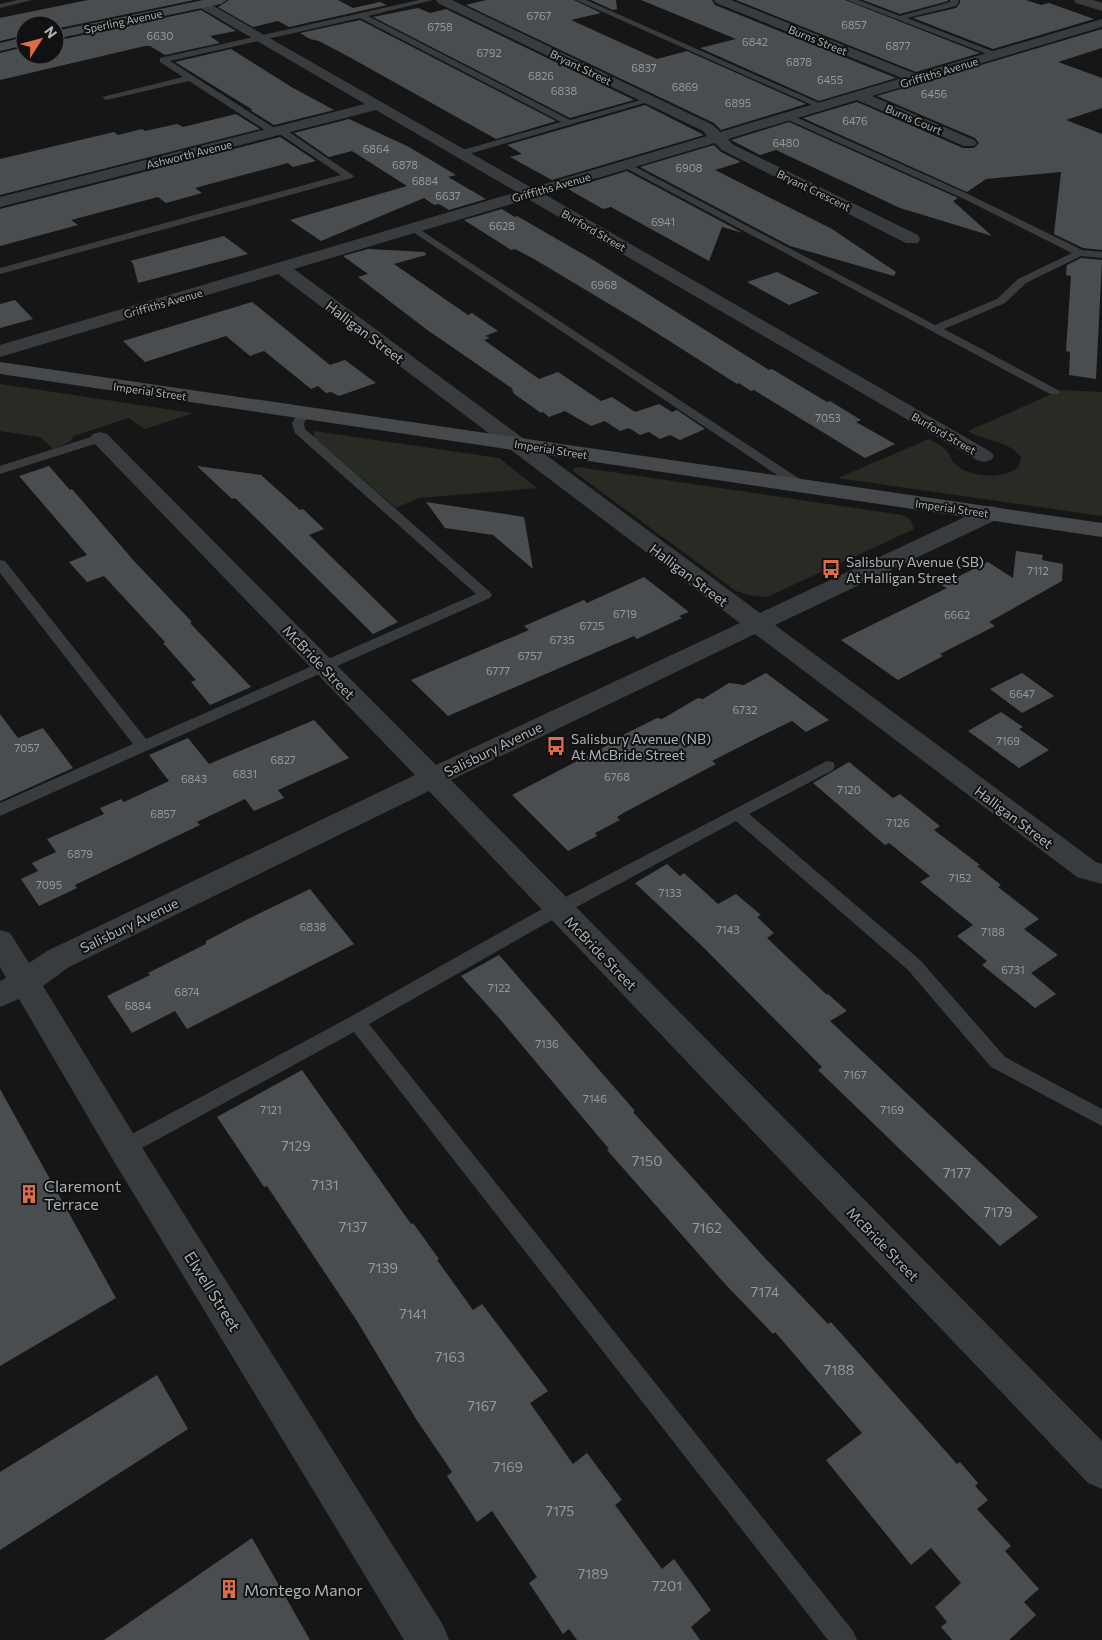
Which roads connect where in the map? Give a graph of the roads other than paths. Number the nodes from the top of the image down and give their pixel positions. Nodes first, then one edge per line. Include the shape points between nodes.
1 (28, 0) edge
2 (221, 0) edge
3 (429, 0) edge
4 (442, 0) edge
5 (580, 0) edge
6 (720, 0) edge
7 (851, 0) edge
8 (954, 0) edge
9 (1080, 0) edge
10 (203, 4) junction
11 (0, 6) edge
12 (1102, 7) edge
13 (360, 15) junction
14 (900, 18) junction
15 (1102, 23) edge
16 (65, 33) edge
17 (262, 38) junction
18 (15, 43) edge
19 (0, 47) edge
20 (998, 55) junction
21 (190, 78) junction
22 (917, 79) junction
23 (859, 96) junction
24 (106, 97) dead end
25 (651, 100) junction
26 (379, 106) junction
27 (824, 107) junction
28 (789, 117) junction
29 (567, 122) junction
30 (277, 131) junction
31 (717, 138) junction
32 (969, 143) dead end
33 (462, 153) junction
34 (625, 166) junction
35 (531, 193) junction
36 (0, 202) edge
37 (413, 228) junction
38 (912, 240) dead end
39 (1080, 253) junction
40 (1102, 255) edge
41 (281, 268) junction
42 (0, 271) edge
43 (935, 329) junction
44 (0, 351) edge
45 (0, 368) edge
46 (1054, 392) dead end
47 (304, 414) junction
48 (100, 438) joint
49 (514, 444) junction
50 (984, 456) dead end
51 (0, 470) edge
52 (805, 488) junction
53 (992, 513) junction
54 (1102, 530) edge
55 (0, 564) edge
56 (756, 624) junction
57 (323, 666) junction
58 (143, 746) junction
59 (827, 766) dead end
60 (433, 778) junction
61 (0, 810) edge
62 (738, 814) junction
63 (1102, 874) edge
64 (559, 910) junction
65 (0, 941) edge
66 (13, 989) edge
67 (357, 1022) junction
68 (1102, 1118) edge
69 (124, 1148) junction
70 (1102, 1469) edge
71 (428, 1640) edge
72 (844, 1640) edge

1 - 11 lane
2 - 10 street, Sperling Avenue
3 - 13 lane
4 - 25 street, Bryant Street
5 - 27 lane
6 - 22 street, Burns Street
7 - 14 lane
8 - 14 lane via 953,4
9 - 12 street
10 - 16 street, Sperling Avenue
10 - 17 street, Burford Street
13 - 17 lane
13 - 29 lane
14 - 20 lane
15 - 20 street, Griffiths Avenue
17 - 21 lane via 163,60
17 - 26 street, Burford Street
18 - 19 street
20 - 22 street, Griffiths Avenue
21 - 24 lane
21 - 30 lane
22 - 23 street, Griffiths Avenue
23 - 27 street, Griffiths Avenue
23 - 32 street, Burns Court
25 - 29 lane
25 - 31 street, Bryant Street via 708,128
26 - 30 street, Ashworth Avenue
26 - 33 street, Burford Street
27 - 28 street, Griffiths Avenue
28 - 31 street, Griffiths Avenue
28 - 39 lane via 965,196
29 - 33 lane
30 - 36 street, Ashworth Avenue
30 - 42 lane via 348,176
31 - 34 street, Griffiths Avenue
31 - 38 street, Bryant Crescent via 727,147
33 - 35 street, Burford Street
34 - 35 street, Griffiths Avenue
34 - 43 lane
35 - 37 street, Griffiths Avenue
35 - 50 street, Burford Street
37 - 41 street, Griffiths Avenue
37 - 52 lane
39 - 40 lane
39 - 43 lane via 1022,281 1001,302
41 - 44 street, Griffiths Avenue
41 - 49 street, Halligan Street
43 - 46 lane
45 - 47 street, Imperial Street
47 - 49 street, Imperial Street
47 - 57 lane via 298,423 299,430 485,595
48 - 51 lane
48 - 57 street, McBride Street
49 - 52 street, Imperial Street
49 - 56 street, Halligan Street
52 - 53 street, Imperial Street
53 - 54 street, Imperial Street
53 - 56 street, Salisbury Avenue
55 - 58 lane
56 - 60 street, Salisbury Avenue
56 - 63 street, Halligan Street via 1087,870
57 - 58 lane
57 - 60 street, McBride Street
58 - 61 lane
59 - 62 lane
60 - 64 street, McBride Street
60 - 66 street, Salisbury Avenue via 58,959
62 - 64 lane
62 - 68 lane via 914,965 998,1062
64 - 67 lane
64 - 70 street, McBride Street
65 - 66 street, Elwell Street
66 - 69 street, Elwell Street
67 - 69 lane
67 - 72 lane
69 - 71 street, Elwell Street

